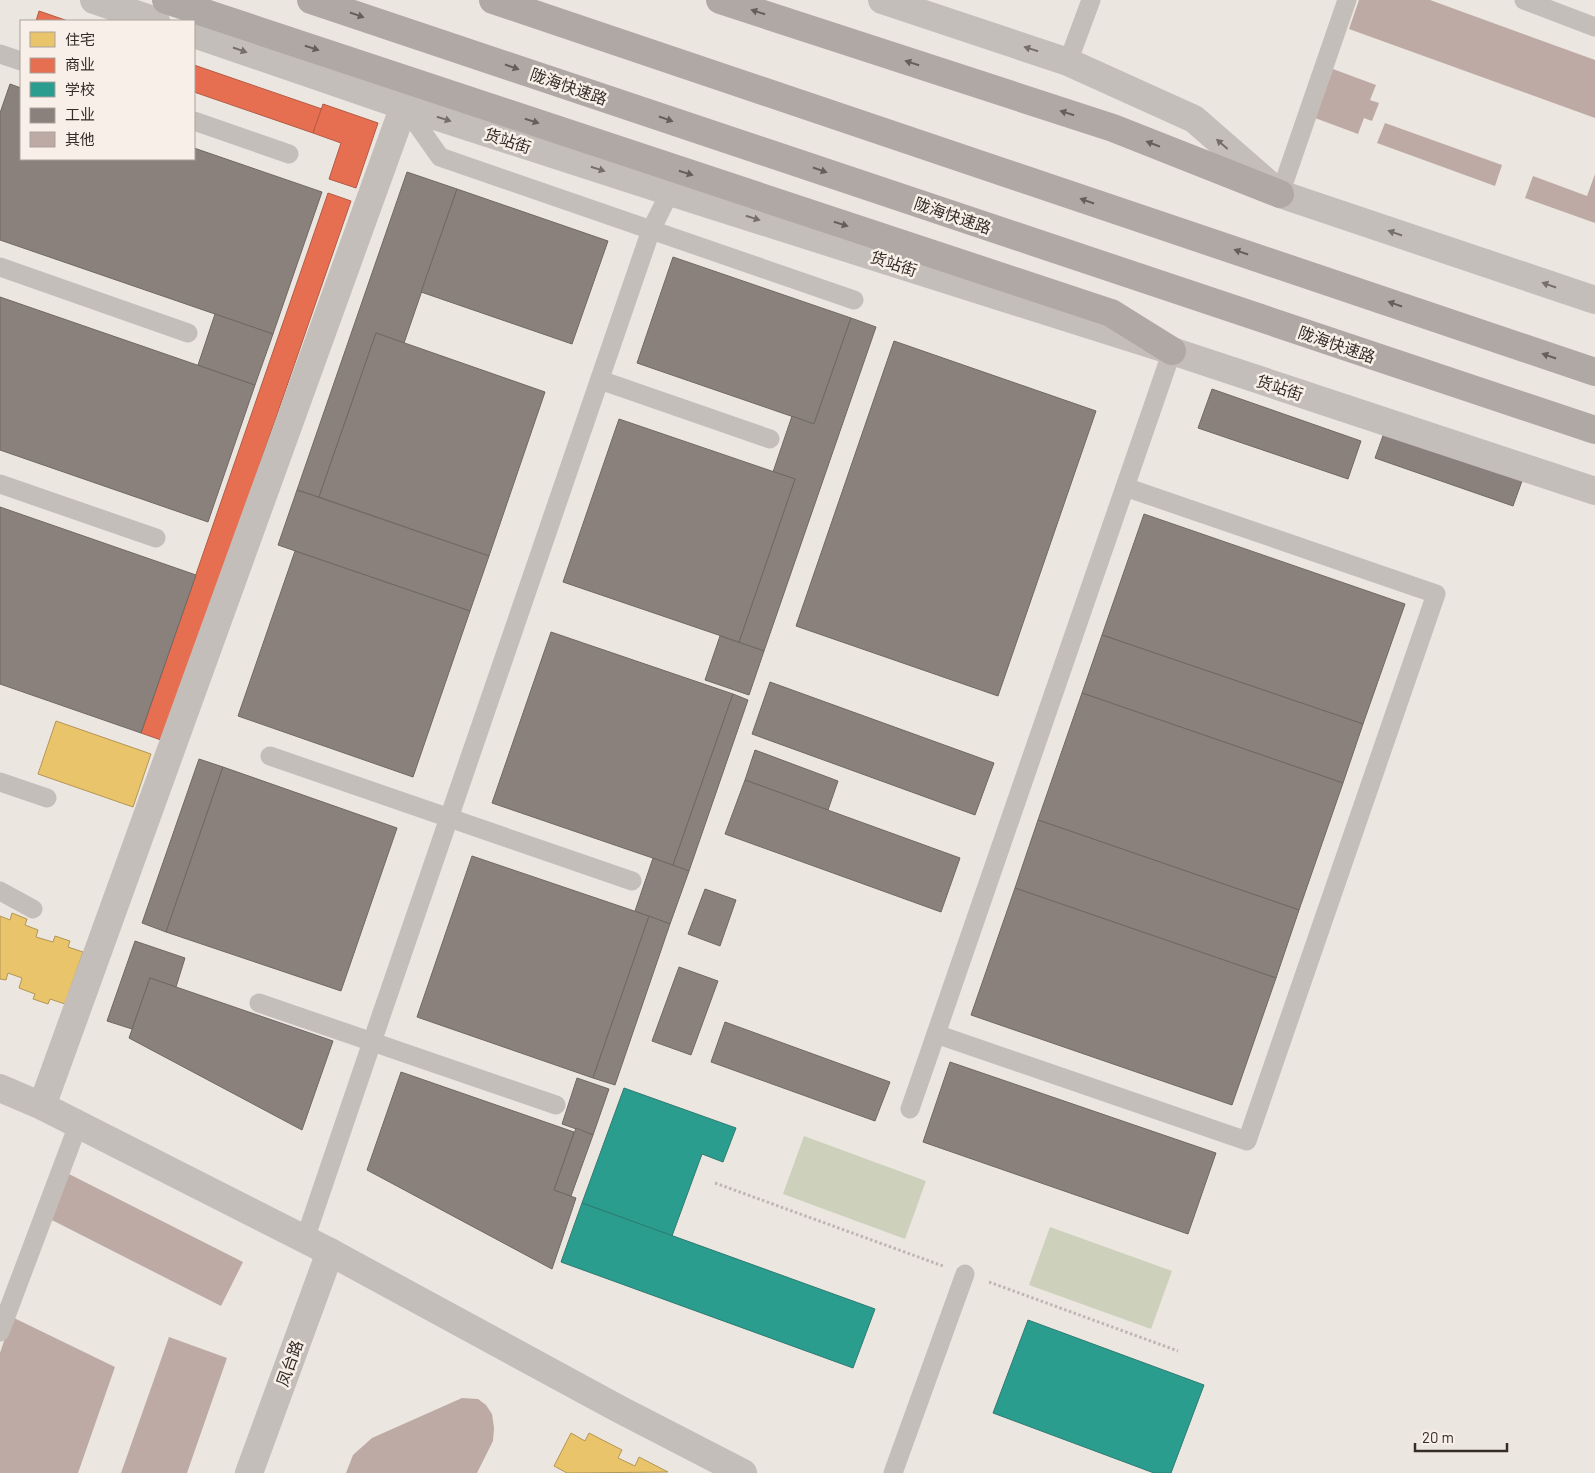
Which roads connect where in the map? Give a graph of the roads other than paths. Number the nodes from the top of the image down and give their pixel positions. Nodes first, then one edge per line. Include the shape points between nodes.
1 (94, 0) edge
2 (166, 0) edge
3 (311, 0) edge
4 (493, 0) edge
5 (720, 0) edge
6 (882, 0) edge
7 (1091, 0) edge
8 (1347, 0) edge
9 (1524, 0) edge
10 (153, 20) edge
11 (1595, 27) edge
12 (195, 34) edge
13 (0, 54) edge
14 (20, 61) edge
15 (1068, 62) junction
16 (404, 106) junction
17 (195, 120) edge
18 (289, 154) dead end
19 (670, 192) junction
20 (1280, 194) junction
21 (651, 230) junction
22 (0, 268) edge
23 (854, 300) dead end
24 (1595, 300) edge
25 (188, 333) dead end
26 (1172, 351) junction
27 (1595, 372) edge
28 (600, 380) junction
29 (1595, 430) edge
30 (770, 439) dead end
31 (0, 484) edge
32 (1125, 487) junction
33 (1595, 491) edge
34 (156, 538) dead end
35 (270, 756) dead end
36 (0, 782) edge
37 (47, 798) dead end
38 (449, 818) junction
39 (632, 880) dead end
40 (0, 891) edge
41 (33, 909) dead end
42 (259, 1003) dead end
43 (936, 1034) junction
44 (372, 1042) junction
45 (0, 1088) edge
46 (556, 1105) dead end
47 (42, 1106) junction
48 (910, 1108) dead end
49 (78, 1125) junction
50 (305, 1239) junction
51 (330, 1252) junction
52 (965, 1274) dead end
53 (0, 1332) edge
54 (249, 1473) edge
55 (742, 1473) edge
56 (892, 1473) edge

1 - 10 street
2 -> 26 highway via 1111,313
3 -> 29 highway, 陇海快速路
27 -> 4 highway
20 -> 5 highway via 1113,128
15 -> 6 street
7 - 15 lane
8 - 20 lane
9 - 11 lane
12 -> 16 street, 货站街
13 - 14 lane
20 -> 15 street via 1194,119
16 -> 19 street, 货站街
16 - 21 lane via 440,158
16 - 47 street
17 - 18 lane
19 - 21 lane
19 -> 26 street, 货站街
24 -> 20 street
21 - 23 lane
21 - 28 lane
22 - 25 lane
26 - 32 lane
26 - 33 street, 货站街
28 - 30 lane
28 - 38 lane
31 - 34 lane
32 - 43 lane
32 - 43 lane via 1436,594 1247,1141
35 - 38 lane
36 - 37 lane
38 - 39 lane
38 - 44 lane
40 - 41 lane
42 - 44 lane
43 - 48 lane
44 - 46 lane
44 - 50 lane
45 - 47 street
47 - 49 street
49 - 50 street
49 - 53 lane
50 - 51 street
51 - 54 street, 凤台路
51 - 55 street
52 - 56 lane

